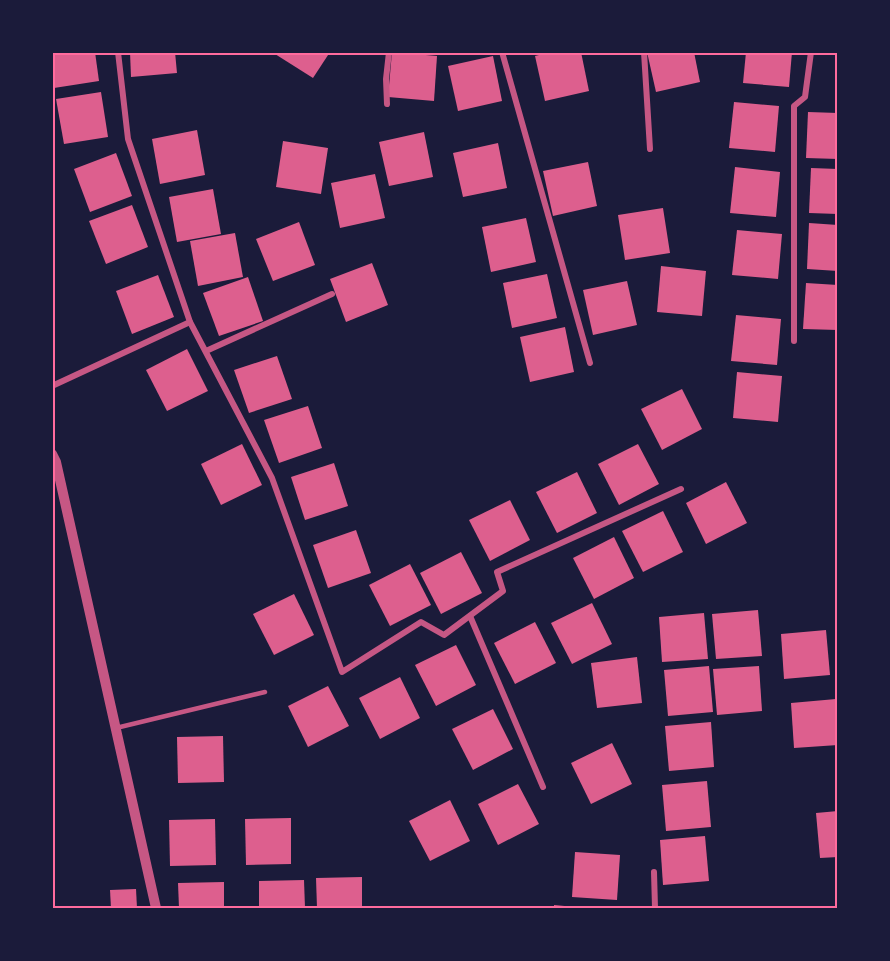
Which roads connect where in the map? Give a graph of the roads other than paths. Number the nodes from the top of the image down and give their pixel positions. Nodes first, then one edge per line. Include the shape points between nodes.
1 (118, 52) edge
2 (389, 52) edge
3 (502, 52) edge
4 (644, 52) edge
5 (811, 52) edge
6 (387, 104) dead end
7 (650, 149) dead end
8 (332, 294) dead end
9 (190, 321) junction
10 (794, 341) dead end
11 (206, 351) junction
12 (590, 363) dead end
13 (52, 386) edge
14 (52, 454) edge
15 (681, 489) dead end
16 (470, 616) junction
17 (265, 692) dead end
18 (116, 728) junction
19 (543, 787) dead end
20 (654, 872) dead end
21 (156, 909) edge
22 (655, 909) edge

1 - 9 street via 128,139
2 - 6 street
3 - 12 street
4 - 7 street
5 - 10 street via 805,97 794,106
8 - 11 street
9 - 11 street
9 - 13 street
11 - 16 street via 272,478 342,672 421,622 444,635
14 - 18 street
15 - 16 street via 497,572 503,591
16 - 19 street
17 - 18 lane
18 - 21 street
20 - 22 street

